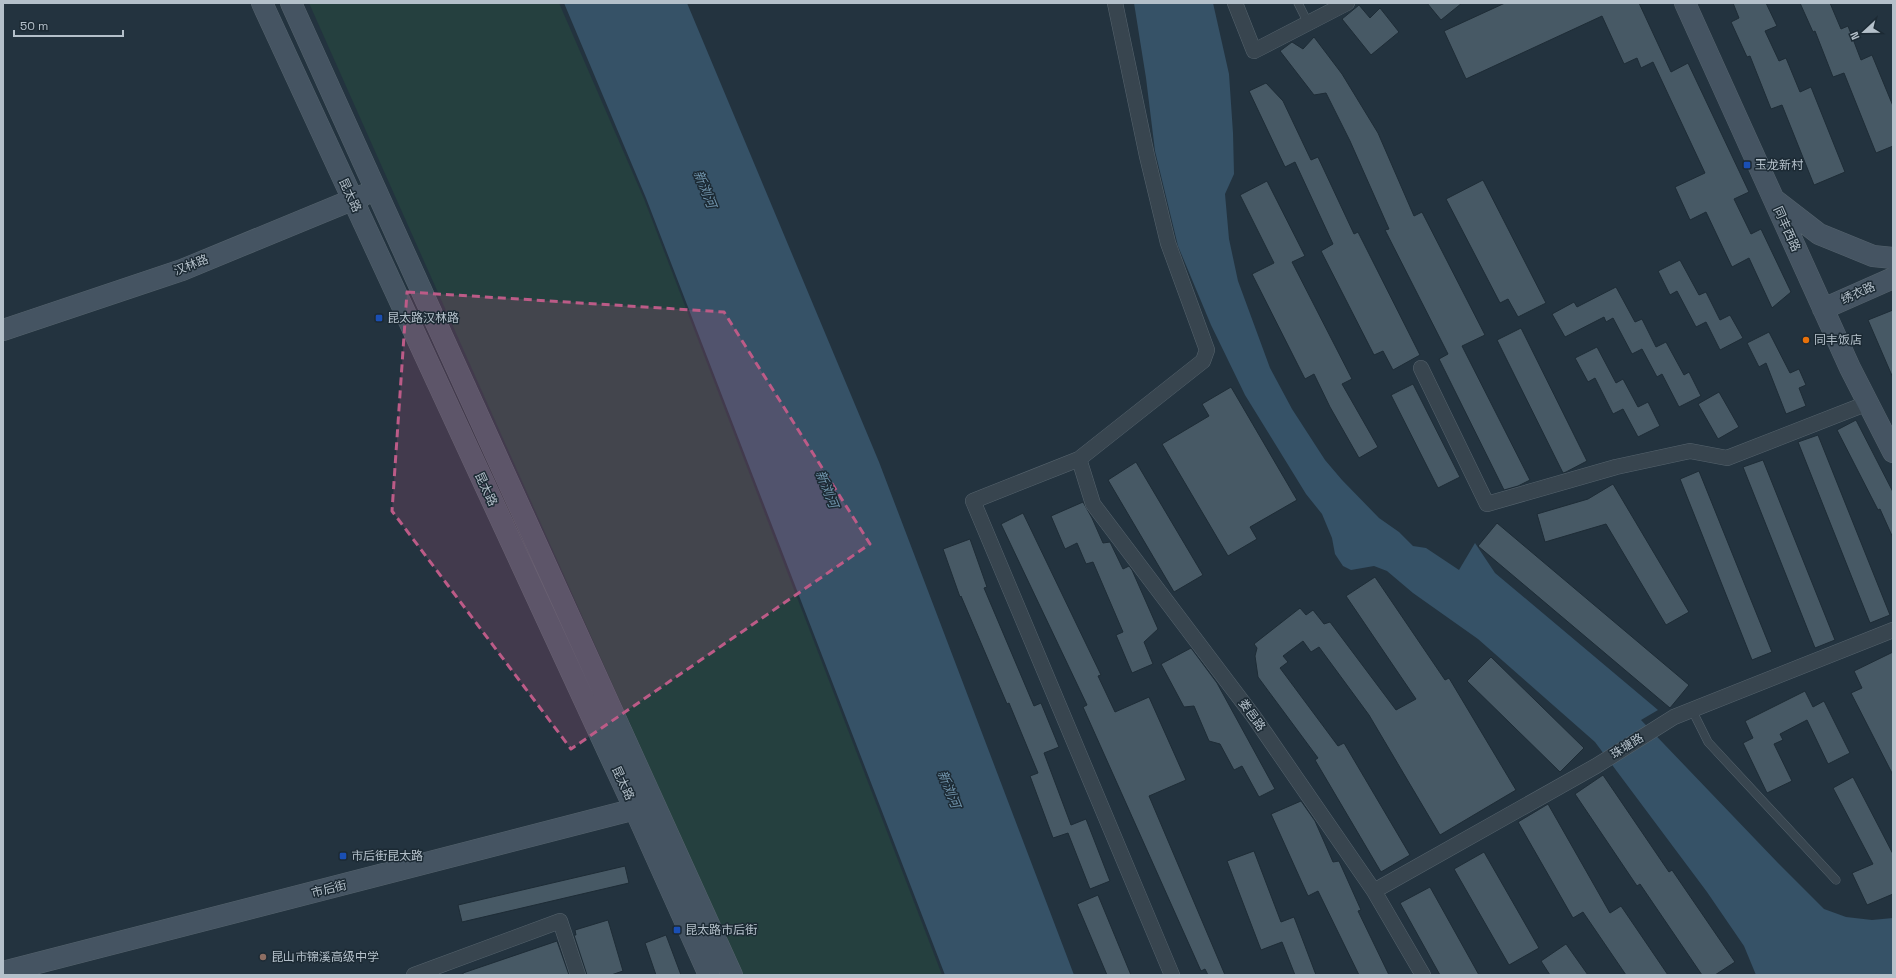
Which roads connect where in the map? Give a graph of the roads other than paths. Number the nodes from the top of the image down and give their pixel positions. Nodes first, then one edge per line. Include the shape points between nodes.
1 (262, 3) edge
2 (292, 3) edge
3 (1115, 3) edge
4 (1235, 3) edge
5 (1298, 3) edge
6 (1347, 3) edge
7 (1685, 3) edge
8 (1308, 23) junction
9 (376, 190) junction
10 (352, 199) junction
11 (1774, 199) junction
12 (1893, 258) edge
13 (1893, 278) edge
14 (1823, 309) junction
15 (3, 330) edge
16 (1421, 368) dead end
17 (1868, 403) junction
18 (1893, 452) edge
19 (1079, 459) junction
20 (1893, 630) edge
21 (1692, 710) junction
22 (645, 807) junction
23 (1836, 880) dead end
24 (1374, 890) junction
25 (3, 972) edge
26 (414, 975) edge
27 (578, 975) edge
28 (709, 975) edge
29 (732, 975) edge
30 (1172, 975) edge
31 (1423, 975) edge

1 - 10 main road, 昆太路
2 - 9 main road, 昆太路
3 - 19 street via 1168,243 1207,350 1203,361
4 - 8 street via 1254,51
5 - 8 lane
6 - 8 street
7 - 11 main road, 同丰西路
9 - 10 main road, 汉林路
9 - 22 main road, 昆太路
10 - 15 main road, 汉林路 via 182,270
10 - 22 main road, 昆太路
11 - 12 main road via 1819,234 1873,256
11 - 14 main road, 同丰西路
13 - 14 main road, 绣衣路
14 - 17 main road, 同丰西路
16 - 17 street via 1487,504 1616,467 1690,451 1727,458
17 - 18 main road, 同丰西路
19 - 24 street, 娄邑路 via 1093,504 1254,717
19 - 30 street via 973,501
20 - 21 street, 珠塘路
21 - 23 lane via 1708,742
21 - 24 street, 珠塘路 via 1674,717 1596,766
22 - 25 main road, 市后街
22 - 28 main road, 昆太路
22 - 29 main road, 昆太路
24 - 31 street, 娄邑路
26 - 27 street via 560,921

